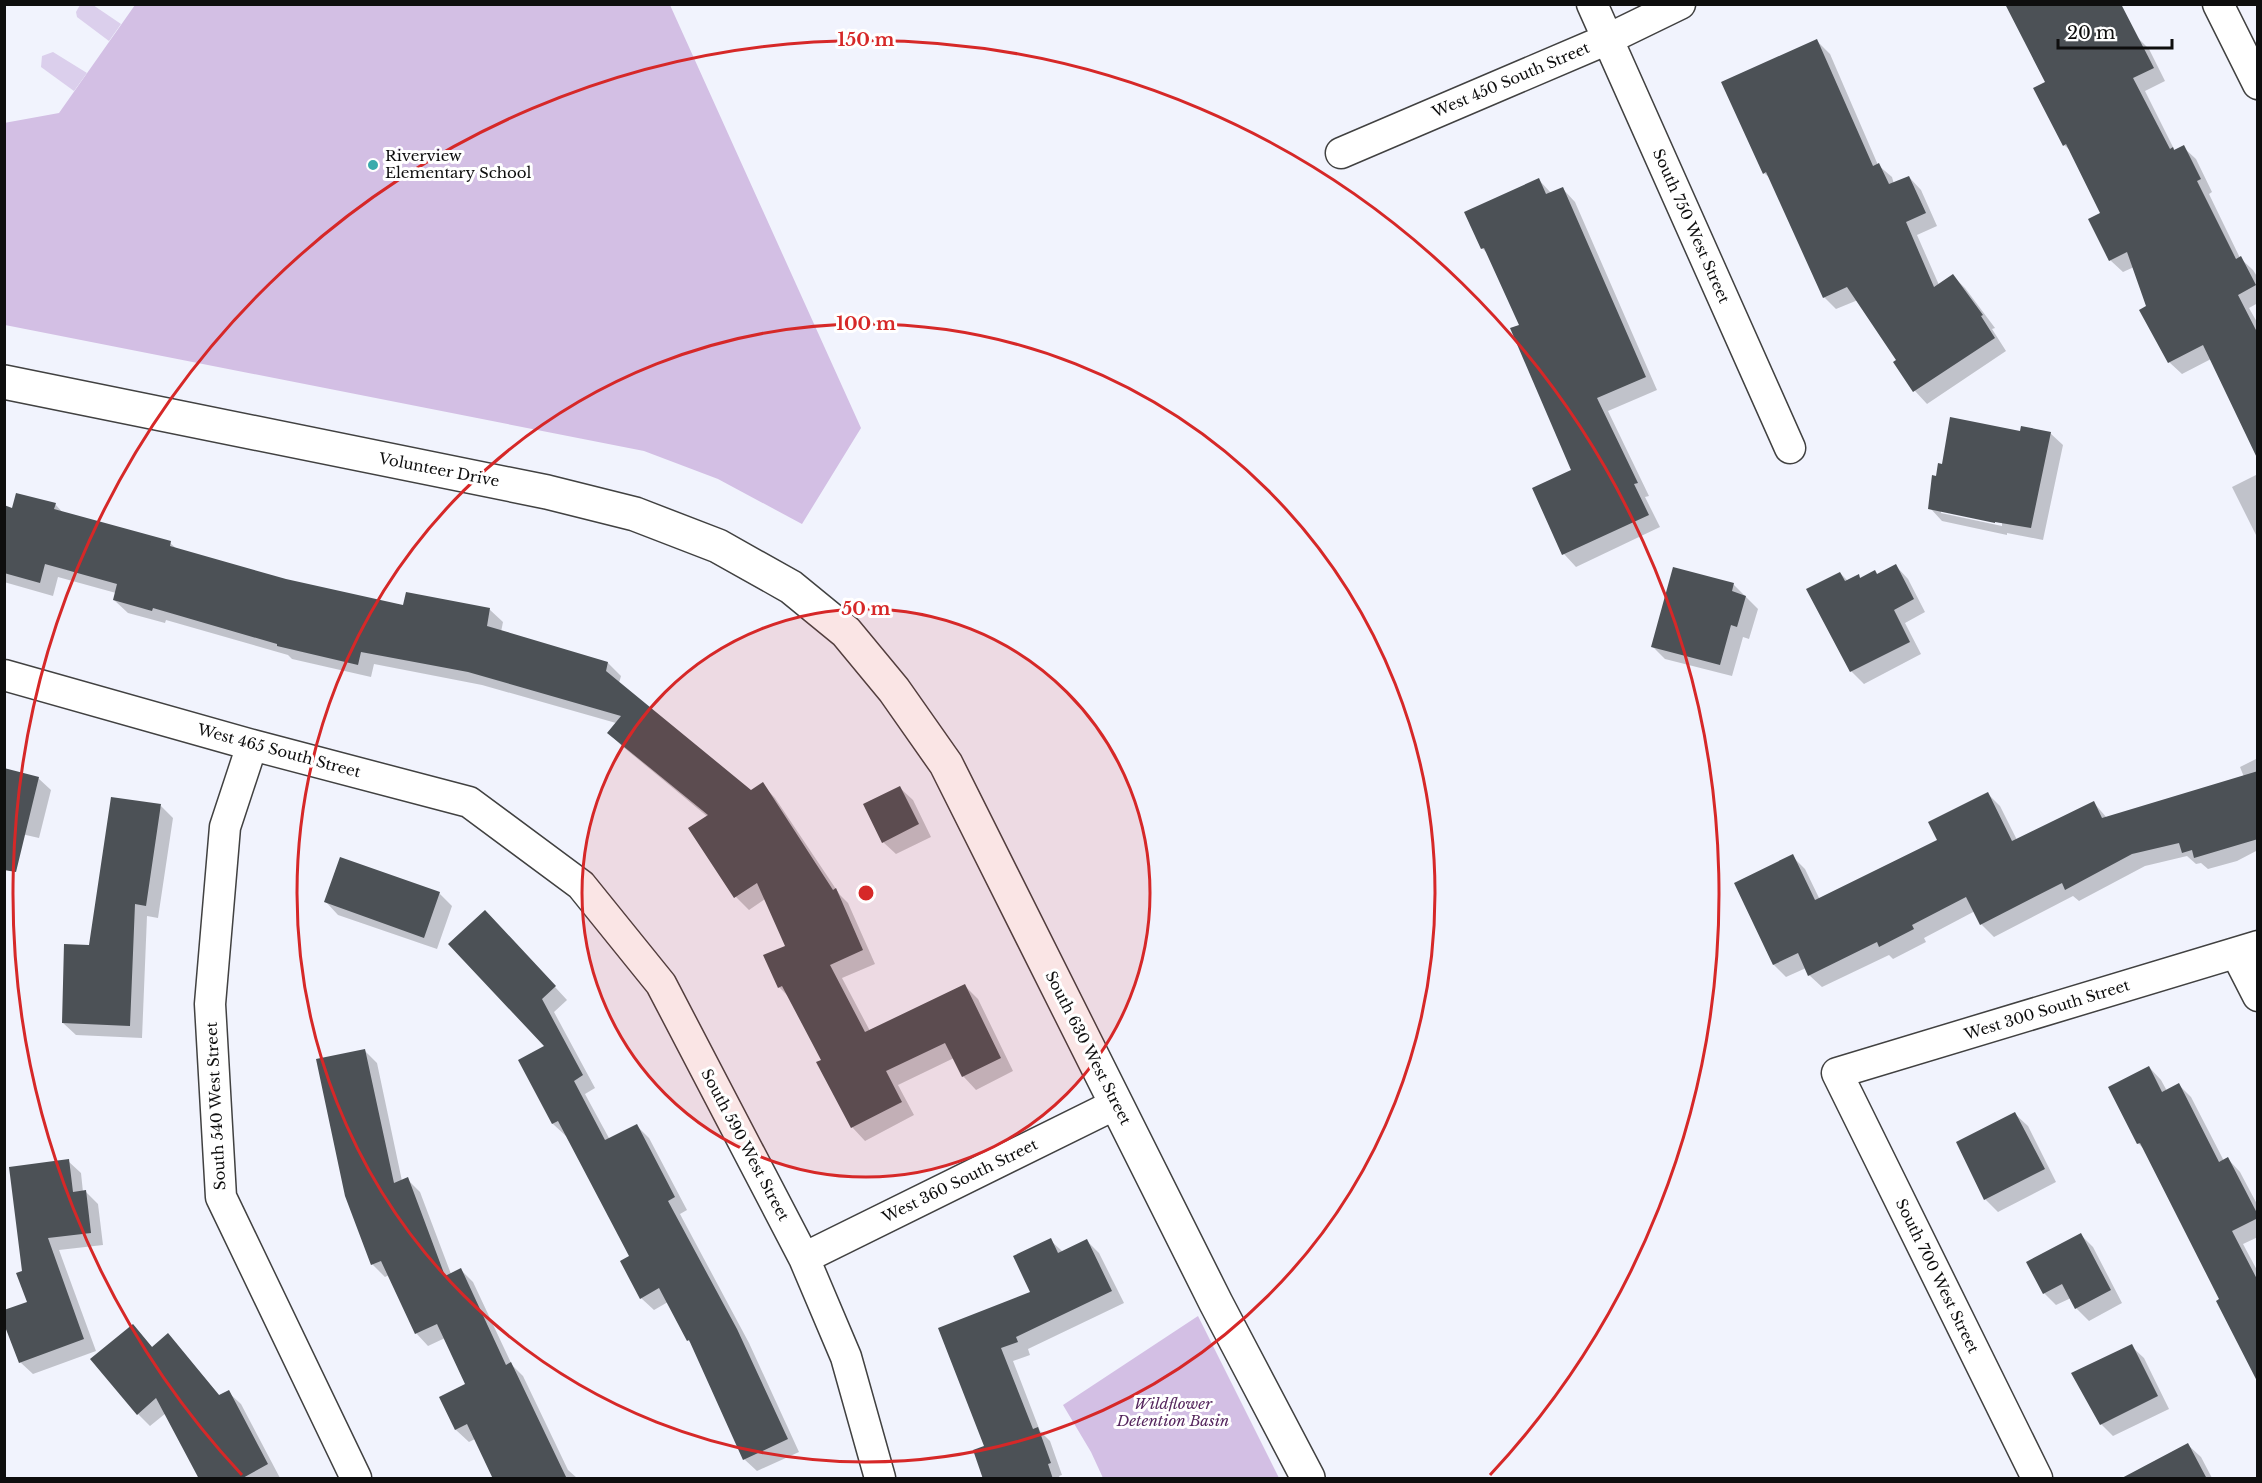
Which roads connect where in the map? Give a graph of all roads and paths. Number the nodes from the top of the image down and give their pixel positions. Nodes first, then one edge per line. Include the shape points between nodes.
1 (1592, 4) edge
2 (1680, 4) edge
3 (2218, 4) edge
4 (1608, 39) junction
5 (2258, 84) edge
6 (1341, 153) dead end
7 (4, 382) edge
8 (1790, 448) dead end
9 (846, 632) joint
10 (4, 675) edge
11 (252, 745) junction
12 (539, 854) joint
13 (2247, 950) edge
14 (2258, 996) edge
15 (1837, 1073) joint
16 (1116, 1104) junction
17 (804, 1258) junction
18 (356, 1479) edge
19 (880, 1479) edge
20 (1308, 1479) edge
21 (2037, 1479) edge

1 - 4 street, South 750 West Street
2 - 4 street, West 450 South Street
3 - 5 street
4 - 6 street, West 450 South Street
4 - 8 street, South 750 West Street
7 - 9 street, Volunteer Drive via 547,492 635,514 718,546 791,587
9 - 16 street, South 630 West Street via 894,690 946,764
10 - 11 street, West 465 South Street
11 - 12 street, West 465 South Street via 469,802
11 - 18 street, South 540 West Street via 225,827 210,1004 221,1197
12 - 17 street, South 590 West Street via 581,885 661,984
13 - 14 street
13 - 15 street, West 300 South Street
15 - 21 street, South 700 West Street
16 - 17 street, West 360 South Street
16 - 20 street, South 630 West Street
17 - 19 street, South 590 West Street via 846,1357

